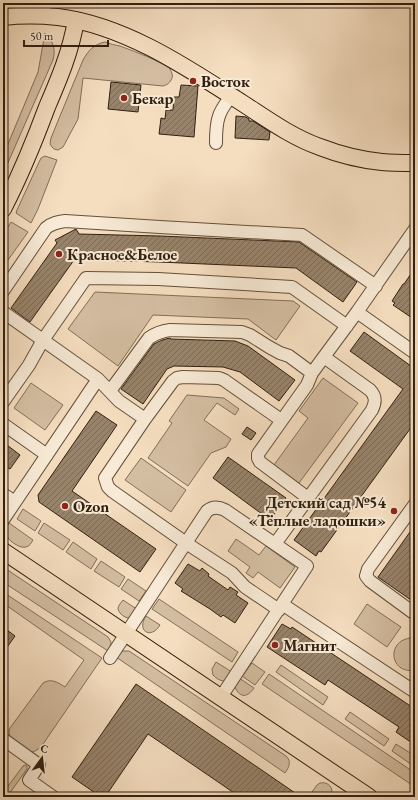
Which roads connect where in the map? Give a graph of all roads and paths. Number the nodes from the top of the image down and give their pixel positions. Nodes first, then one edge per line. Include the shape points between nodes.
1 (44, 9) edge
2 (3, 17) edge
3 (76, 20) junction
4 (231, 96) junction
5 (216, 143) dead end
6 (415, 163) edge
7 (3, 209) edge
8 (415, 228) edge
9 (376, 286) junction
10 (3, 290) edge
11 (3, 312) edge
12 (357, 312) junction
13 (347, 326) junction
14 (43, 340) junction
15 (414, 350) edge
16 (324, 357) junction
17 (312, 373) junction
18 (98, 378) junction
19 (110, 391) junction
20 (3, 402) edge
21 (145, 419) junction
22 (281, 420) junction
23 (3, 424) edge
24 (47, 454) junction
25 (3, 494) edge
26 (308, 498) junction
27 (15, 502) junction
28 (415, 504) edge
29 (3, 520) edge
30 (186, 543) junction
31 (275, 544) junction
32 (3, 551) edge
33 (280, 607) junction
34 (415, 614) edge
35 (127, 634) junction
36 (110, 658) dead end
37 (415, 692) edge
38 (221, 697) junction
39 (3, 739) edge
40 (53, 797) edge
41 (369, 797) edge

1 - 2 main road
1 - 3 main road
3 - 4 main road via 123,35 151,48 182,64
3 - 7 main road via 67,57
4 - 5 lane via 217,122
4 - 6 main road via 285,131 319,147 381,162
8 - 9 lane
9 - 10 lane via 302,235 65,221 51,224 46,228
9 - 12 lane
11 - 14 lane
12 - 13 lane
12 - 15 lane
13 - 14 lane via 292,287 158,279 86,278
13 - 16 lane
14 - 18 lane
14 - 20 lane
16 - 17 lane
16 - 26 lane via 370,390 375,401 372,410
17 - 19 lane via 289,356 242,332 170,330 156,333 149,338
17 - 22 lane via 307,385
18 - 19 lane
18 - 24 lane
19 - 21 lane via 119,401
21 - 22 lane via 172,382 183,377 224,380
21 - 30 lane via 105,478 106,482 112,491
22 - 26 lane via 260,450 258,458 263,465
23 - 24 lane
24 - 27 lane
25 - 27 lane
26 - 31 lane
27 - 29 lane
28 - 34 lane via 368,569 366,576
30 - 31 lane via 207,511 219,507
30 - 33 lane via 232,573 245,587
30 - 35 lane
31 - 33 lane via 307,566
32 - 35 main road
33 - 37 lane
33 - 38 lane
35 - 36 lane
35 - 38 main road
38 - 41 main road
39 - 40 lane via 39,765 29,780

